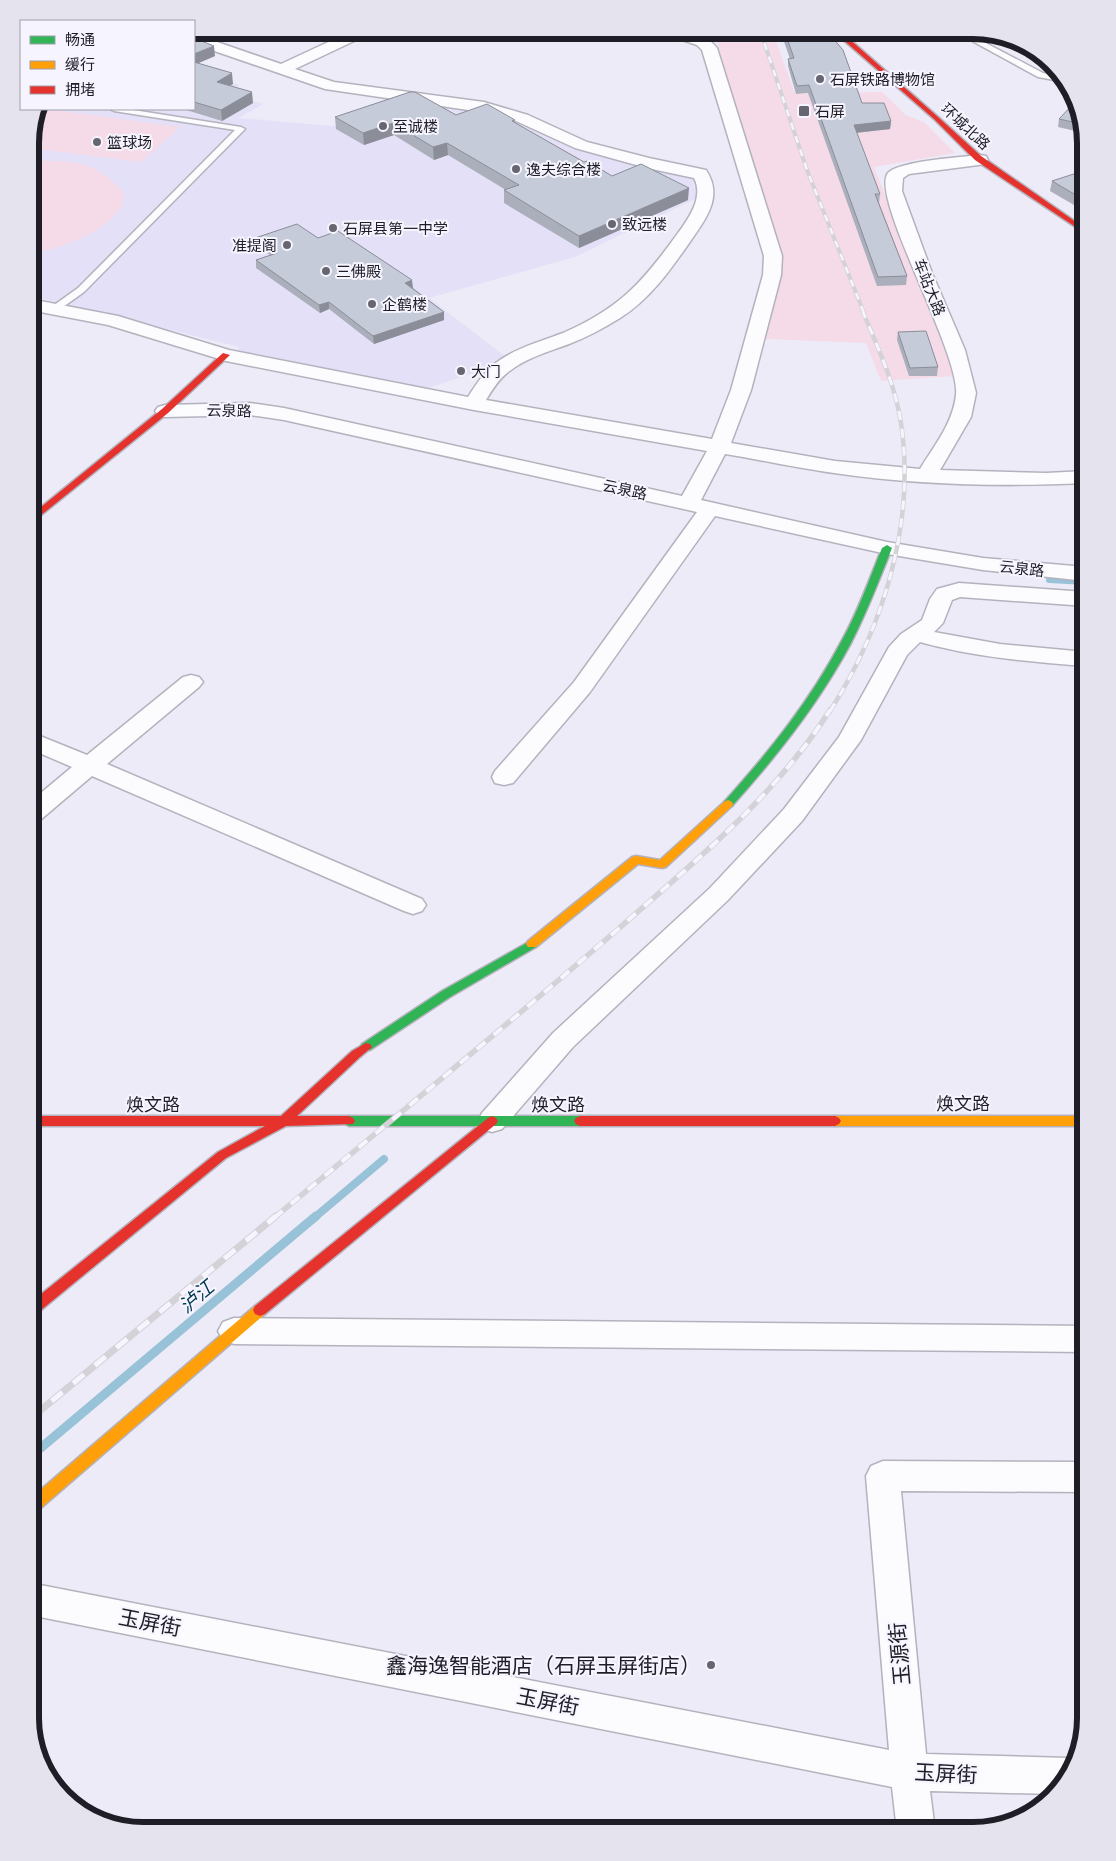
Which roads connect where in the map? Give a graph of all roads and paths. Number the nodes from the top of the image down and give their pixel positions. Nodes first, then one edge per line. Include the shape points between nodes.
1 (197, 39) edge
2 (347, 39) edge
3 (693, 39) edge
4 (845, 39) edge
5 (972, 39) edge
6 (280, 70) junction
7 (1054, 78) edge
8 (120, 110) edge
9 (980, 160) junction
10 (1077, 226) edge
11 (39, 306) edge
12 (53, 310) junction
13 (226, 355) junction
14 (474, 404) junction
15 (164, 411) junction
16 (719, 447) junction
17 (926, 476) junction
18 (1077, 477) edge
19 (699, 506) junction
20 (39, 513) edge
21 (887, 548) junction
22 (1035, 570) junction
23 (1077, 573) edge
24 (1035, 595) junction
25 (1077, 597) edge
26 (916, 634) junction
27 (1077, 658) edge
28 (191, 682) dead end
29 (39, 744) edge
30 (91, 765) junction
31 (504, 778) dead end
32 (39, 808) edge
33 (414, 905) dead end
34 (39, 1121) edge
35 (284, 1121) junction
36 (492, 1121) junction
37 (1077, 1121) edge
38 (39, 1304) edge
39 (234, 1331) junction
40 (1077, 1339) edge
41 (1077, 1477) edge
42 (39, 1500) edge
43 (39, 1600) edge
44 (909, 1772) junction
45 (1060, 1776) edge
46 (915, 1822) edge

1 - 6 street
2 - 6 street
3 - 16 street via 709,48 773,256 772,275 760,322
4 - 9 street, 环城北路
5 - 7 lane via 1041,75
6 - 14 street via 331,86 484,107 522,118 581,145 692,171 704,179 707,196 696,222 640,293 607,317 499,370
8 - 12 lane via 241,129 81,290
9 - 10 street, 环城北路
9 - 17 street, 车站大路 via 904,170 893,180 904,222 956,350 965,384 965,401 960,416
11 - 12 street
12 - 13 street via 111,320
13 - 14 street
13 - 15 street, 云泉路
14 - 16 street
15 - 19 street, 云泉路 via 250,409 284,414
15 - 20 street, 云泉路
16 - 17 street via 835,466
16 - 19 street
17 - 18 street
19 - 21 street, 云泉路
19 - 31 street via 582,687
21 - 22 street, 云泉路
21 - 35 street via 846,642 822,685 778,747 729,804 662,864 636,860 530,946 446,994 356,1054
22 - 23 street, 云泉路
22 - 24 street
24 - 25 street
24 - 26 street via 950,591 941,599 932,623
26 - 27 street via 990,652
26 - 36 street via 897,652 849,740 793,815 719,894 563,1040
28 - 30 street
29 - 30 street
30 - 32 street
30 - 33 street
34 - 35 street, 焕文路
35 - 36 street, 焕文路
35 - 38 street via 222,1156
36 - 37 street, 焕文路
36 - 39 street
39 - 40 street
39 - 42 street
41 - 44 street, 玉源街 via 883,1476
43 - 44 street, 玉屏街
44 - 45 street, 玉屏街
44 - 46 street, 玉源街

